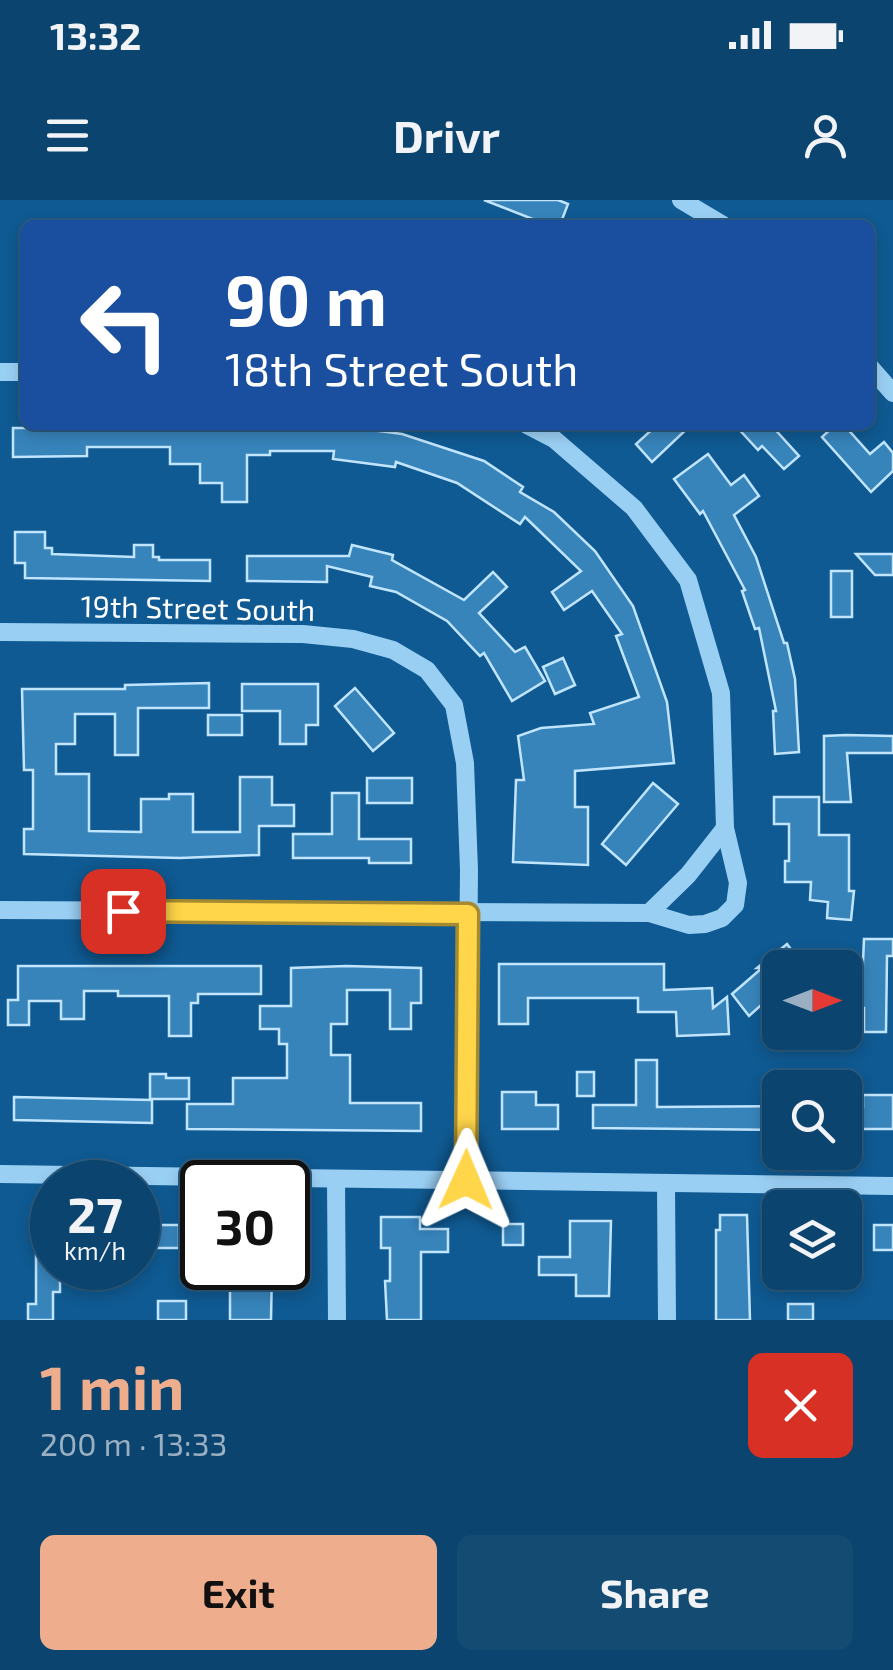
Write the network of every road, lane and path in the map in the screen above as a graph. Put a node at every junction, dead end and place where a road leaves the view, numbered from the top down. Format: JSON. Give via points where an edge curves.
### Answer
{"nodes":[{"id":1,"x":680,"y":200,"type":"edge"},
{"id":2,"x":714,"y":220,"type":"edge"},
{"id":3,"x":875,"y":373,"type":"edge"},
{"id":4,"x":893,"y":393,"type":"edge"},
{"id":5,"x":537,"y":430,"type":"edge"},
{"id":6,"x":0,"y":632,"type":"edge"},
{"id":7,"x":726,"y":828,"type":"junction"},
{"id":8,"x":0,"y":910,"type":"edge"},
{"id":9,"x":649,"y":912,"type":"junction"},
{"id":10,"x":468,"y":914,"type":"junction"},
{"id":11,"x":0,"y":1174,"type":"edge"},
{"id":12,"x":336,"y":1180,"type":"junction"},
{"id":13,"x":466,"y":1180,"type":"junction"},
{"id":14,"x":666,"y":1185,"type":"junction"},
{"id":15,"x":893,"y":1186,"type":"edge"},
{"id":16,"x":337,"y":1320,"type":"edge"},
{"id":17,"x":666,"y":1320,"type":"edge"}],
"edges":[{"from":1,"to":2,"type":"street"},
{"from":3,"to":4,"type":"street"},
{"from":5,"to":7,"type":"street","via":[[634,508],[688,580],[721,693]]},
{"from":6,"to":10,"type":"street","name":"19th Street South","via":[[353,638],[427,670],[454,705],[465,764]]},
{"from":7,"to":9,"type":"street"},
{"from":7,"to":9,"type":"street","via":[[738,883],[735,905],[705,924]]},
{"from":8,"to":10,"type":"street"},
{"from":9,"to":10,"type":"street"},
{"from":10,"to":13,"type":"street"},
{"from":11,"to":12,"type":"street"},
{"from":12,"to":13,"type":"street"},
{"from":12,"to":16,"type":"street"},
{"from":13,"to":14,"type":"street"},
{"from":14,"to":15,"type":"street"},
{"from":14,"to":17,"type":"street"}]}
